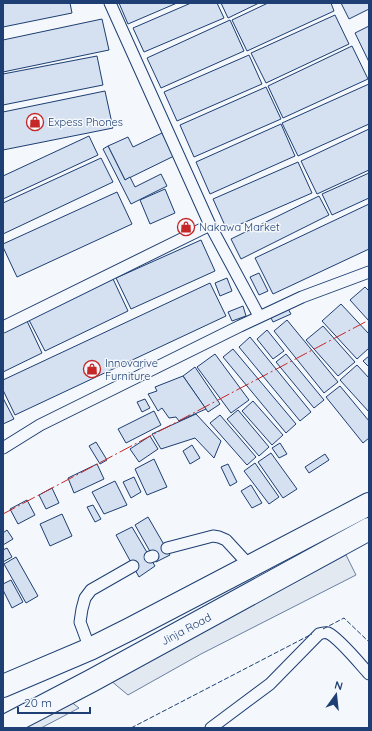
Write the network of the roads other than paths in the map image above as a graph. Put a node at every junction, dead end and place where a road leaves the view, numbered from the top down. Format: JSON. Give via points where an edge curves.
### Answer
{"nodes":[{"id":1,"x":110,"y":3,"type":"edge"},
{"id":2,"x":210,"y":225,"type":"junction"},
{"id":3,"x":369,"y":272,"type":"edge"},
{"id":4,"x":260,"y":316,"type":"junction"},
{"id":5,"x":3,"y":327,"type":"edge"},
{"id":6,"x":3,"y":448,"type":"edge"},
{"id":7,"x":369,"y":504,"type":"edge"},
{"id":8,"x":369,"y":529,"type":"edge"},
{"id":9,"x":166,"y":548,"type":"dead end"},
{"id":10,"x":133,"y":566,"type":"dead end"},
{"id":11,"x":250,"y":566,"type":"junction"},
{"id":12,"x":90,"y":649,"type":"junction"},
{"id":13,"x":369,"y":674,"type":"edge"},
{"id":14,"x":3,"y":686,"type":"edge"},
{"id":15,"x":3,"y":727,"type":"edge"},
{"id":16,"x":211,"y":728,"type":"edge"}],
"edges":[{"from":1,"to":2,"type":"lane"},
{"from":2,"to":4,"type":"lane"},
{"from":2,"to":5,"type":"lane"},
{"from":3,"to":4,"type":"lane"},
{"from":4,"to":6,"type":"lane","via":[[40,426]]},
{"from":7,"to":11,"type":"highway"},
{"from":8,"to":15,"type":"highway","name":"Jinja Road"},
{"from":9,"to":11,"type":"lane","via":[[213,536],[219,537],[226,540]]},
{"from":10,"to":12,"type":"lane","via":[[91,590],[85,598],[80,622]]},
{"from":11,"to":12,"type":"highway"},
{"from":12,"to":14,"type":"highway"},
{"from":13,"to":16,"type":"lane","via":[[339,641],[324,632],[319,634],[270,684]]}]}
